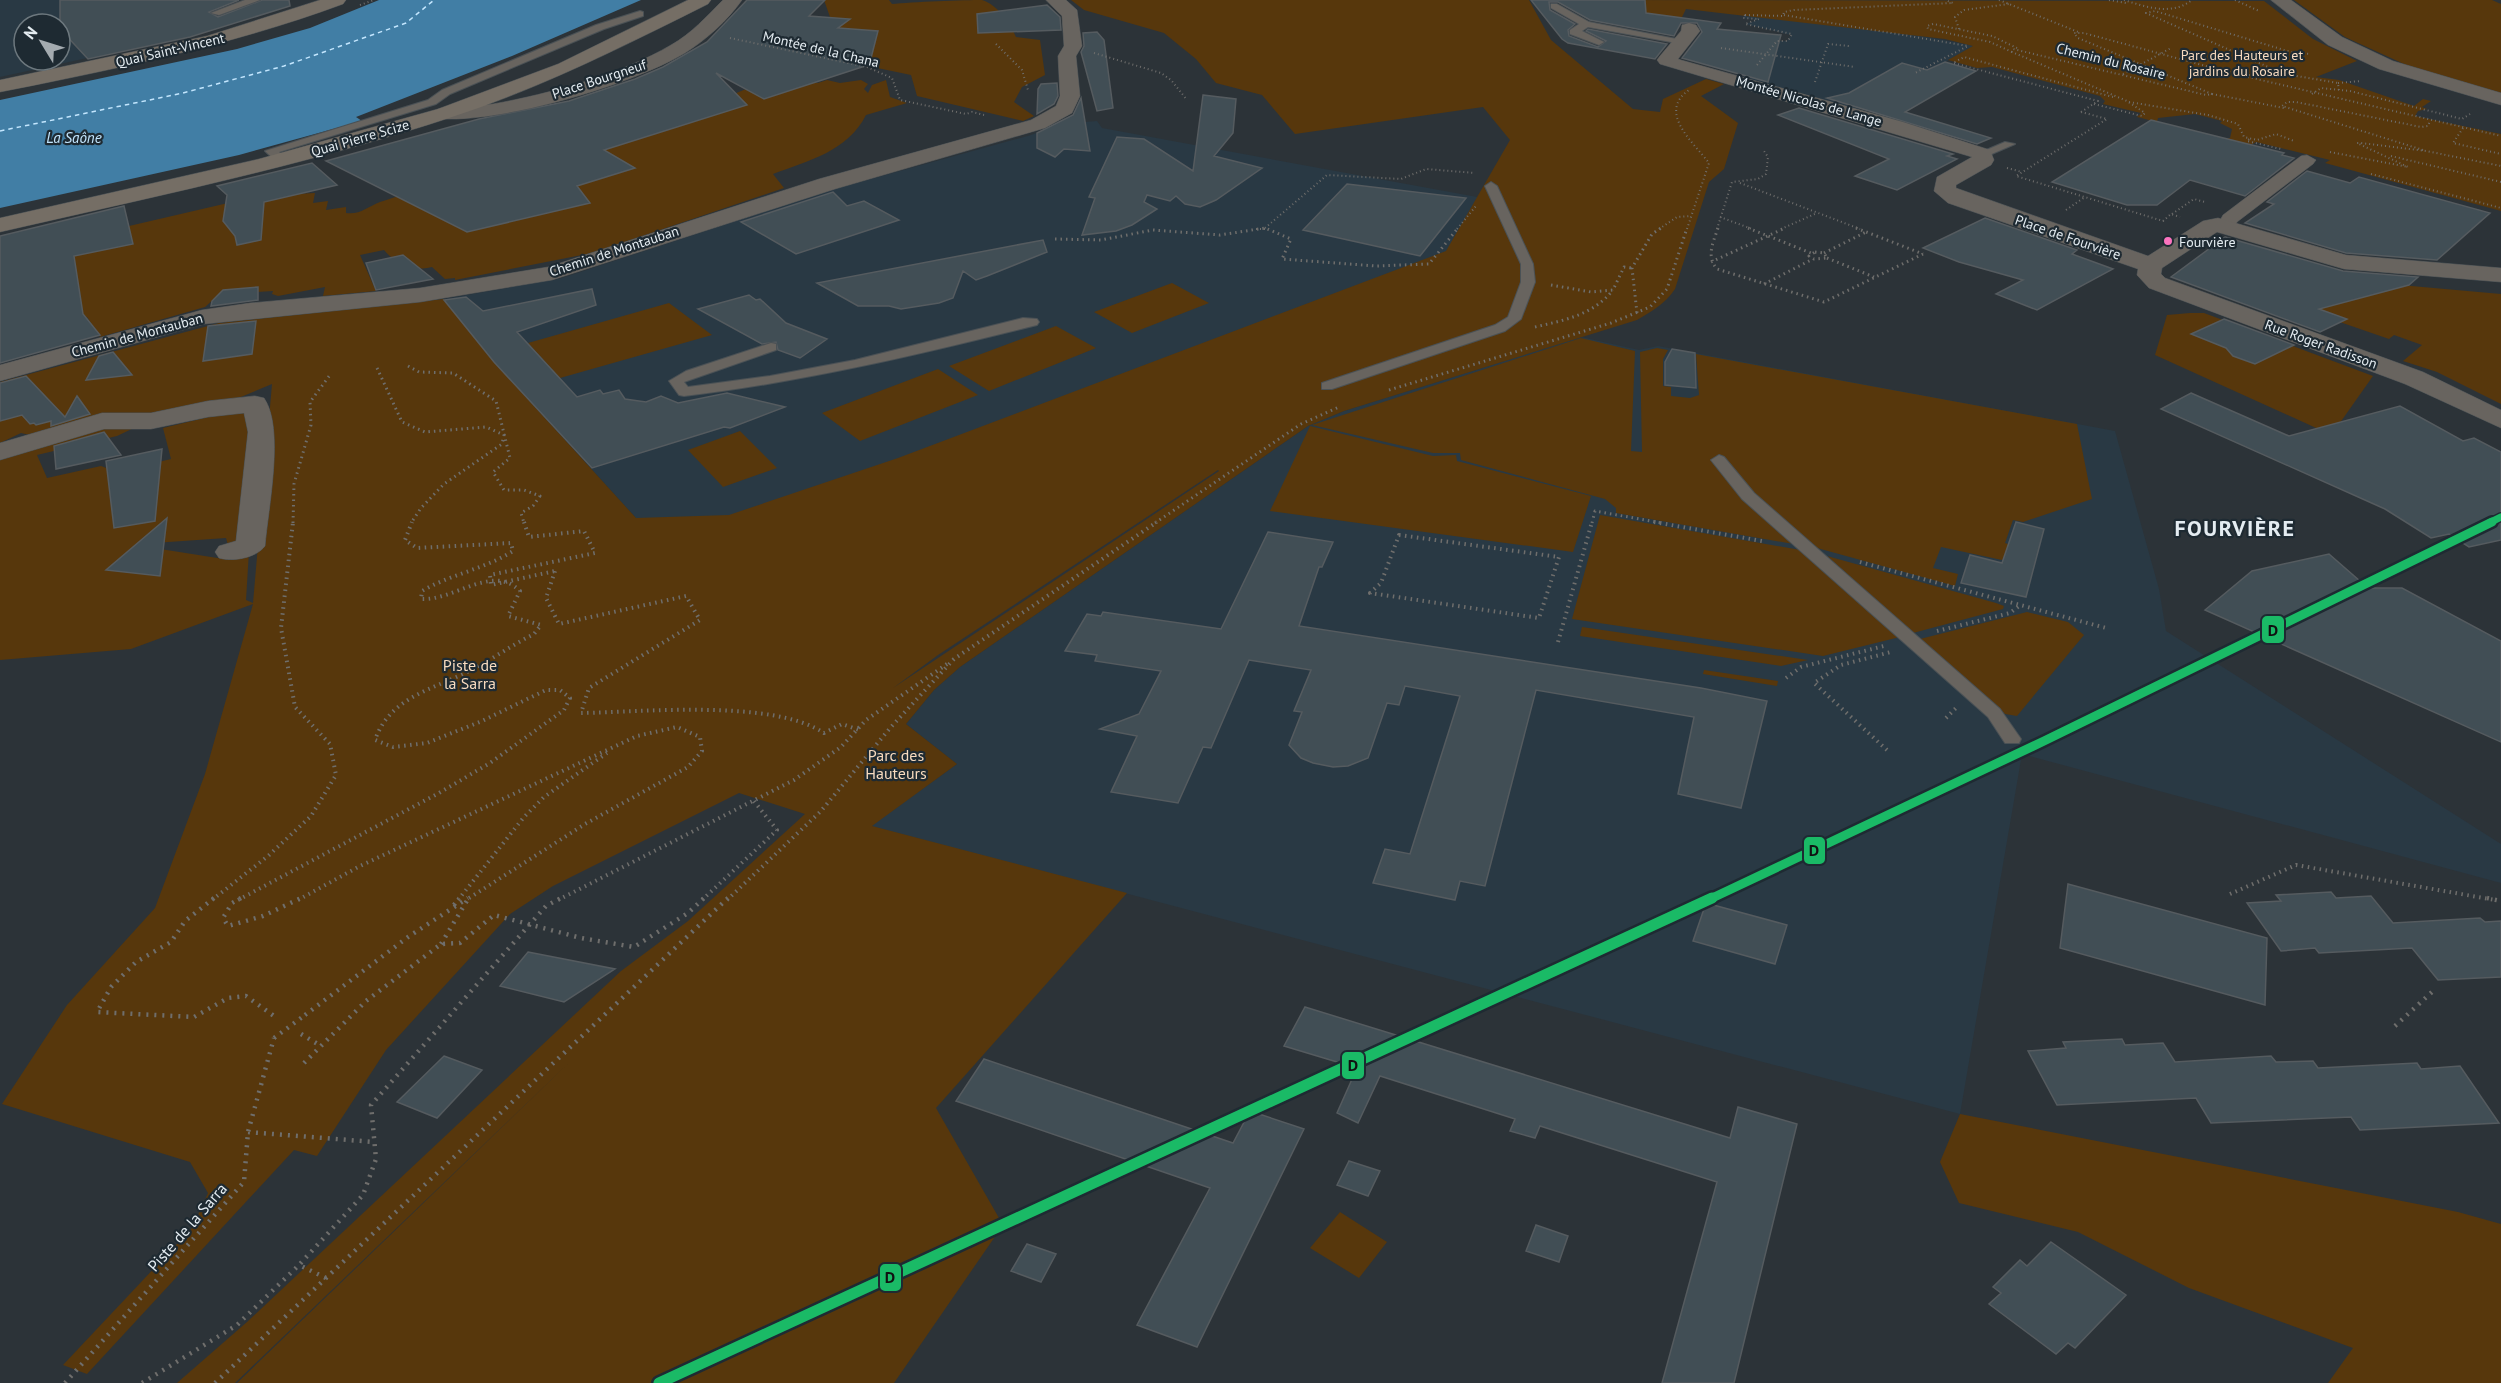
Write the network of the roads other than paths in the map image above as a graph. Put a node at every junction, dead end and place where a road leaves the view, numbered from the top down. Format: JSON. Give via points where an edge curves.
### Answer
{"nodes":[{"id":1,"x":255,"y":0,"type":"edge"},
{"id":2,"x":337,"y":0,"type":"edge"},
{"id":3,"x":702,"y":0,"type":"edge"},
{"id":4,"x":733,"y":0,"type":"edge"},
{"id":5,"x":1055,"y":0,"type":"edge"},
{"id":6,"x":2280,"y":0,"type":"edge"},
{"id":7,"x":1554,"y":6,"type":"dead end"},
{"id":8,"x":216,"y":13,"type":"dead end"},
{"id":9,"x":640,"y":14,"type":"dead end"},
{"id":10,"x":1586,"y":24,"type":"junction"},
{"id":11,"x":1685,"y":35,"type":"joint"},
{"id":12,"x":1599,"y":42,"type":"dead end"},
{"id":13,"x":0,"y":86,"type":"edge"},
{"id":14,"x":2501,"y":99,"type":"edge"},
{"id":15,"x":445,"y":113,"type":"junction"},
{"id":16,"x":2009,"y":144,"type":"dead end"},
{"id":17,"x":1983,"y":157,"type":"junction"},
{"id":18,"x":281,"y":160,"type":"junction"},
{"id":19,"x":2307,"y":160,"type":"dead end"},
{"id":20,"x":1491,"y":186,"type":"road end"},
{"id":21,"x":0,"y":225,"type":"edge"},
{"id":22,"x":2231,"y":227,"type":"junction"},
{"id":23,"x":2151,"y":265,"type":"junction"},
{"id":24,"x":2501,"y":275,"type":"edge"},
{"id":25,"x":1032,"y":322,"type":"dead end"},
{"id":26,"x":771,"y":347,"type":"dead end"},
{"id":27,"x":0,"y":373,"type":"edge"},
{"id":28,"x":1326,"y":386,"type":"dead end"},
{"id":29,"x":2501,"y":420,"type":"edge"},
{"id":30,"x":0,"y":452,"type":"edge"},
{"id":31,"x":1719,"y":460,"type":"dead end"},
{"id":32,"x":230,"y":552,"type":"dead end"},
{"id":33,"x":2012,"y":739,"type":"dead end"}],
"edges":[{"from":1,"to":8,"type":"lane"},
{"from":2,"to":13,"type":"main road","name":"Quai Saint-Vincent","via":[[227,37]]},
{"from":3,"to":15,"type":"main road","name":"Quai Pierre Scize","via":[[565,68]]},
{"from":4,"to":15,"type":"street","name":"Place Bourgneuf","via":[[697,36],[651,63],[493,110],[458,116]]},
{"from":5,"to":27,"type":"street","name":"Chemin de Montauban","via":[[1071,14],[1073,46],[1067,56],[1070,96],[1067,106],[1038,124],[785,197],[552,273],[420,295],[202,316]]},
{"from":6,"to":14,"type":"street","via":[[2335,41],[2386,65]]},
{"from":7,"to":10,"type":"lane"},
{"from":9,"to":18,"type":"lane","via":[[446,92],[432,102],[271,151]]},
{"from":10,"to":11,"type":"lane"},
{"from":10,"to":12,"type":"lane","via":[[1574,32]]},
{"from":11,"to":17,"type":"street","name":"Montée Nicolas de Lange","via":[[1667,60],[1674,64],[1896,126]]},
{"from":15,"to":18,"type":"main road","name":"Quai Pierre Scize"},
{"from":16,"to":17,"type":"lane"},
{"from":17,"to":23,"type":"street","name":"Place de Fourvière","via":[[1946,182],[1945,191]]},
{"from":18,"to":21,"type":"main road","name":"Quai Pierre Scize"},
{"from":19,"to":22,"type":"street","via":[[2229,220]]},
{"from":20,"to":28,"type":"lane","via":[[1527,264],[1528,282],[1514,318],[1500,328]]},
{"from":22,"to":23,"type":"street","via":[[2211,226]]},
{"from":22,"to":24,"type":"street","via":[[2344,262]]},
{"from":23,"to":29,"type":"street","name":"Rue Roger Radisson","via":[[2149,275],[2157,283],[2414,378]]},
{"from":25,"to":26,"type":"lane","via":[[895,356],[746,386],[684,392],[676,381]]},
{"from":30,"to":32,"type":"street","via":[[102,421],[151,421],[255,404],[262,432],[250,546]]},
{"from":31,"to":33,"type":"lane","via":[[1748,496],[1994,712]]}]}
